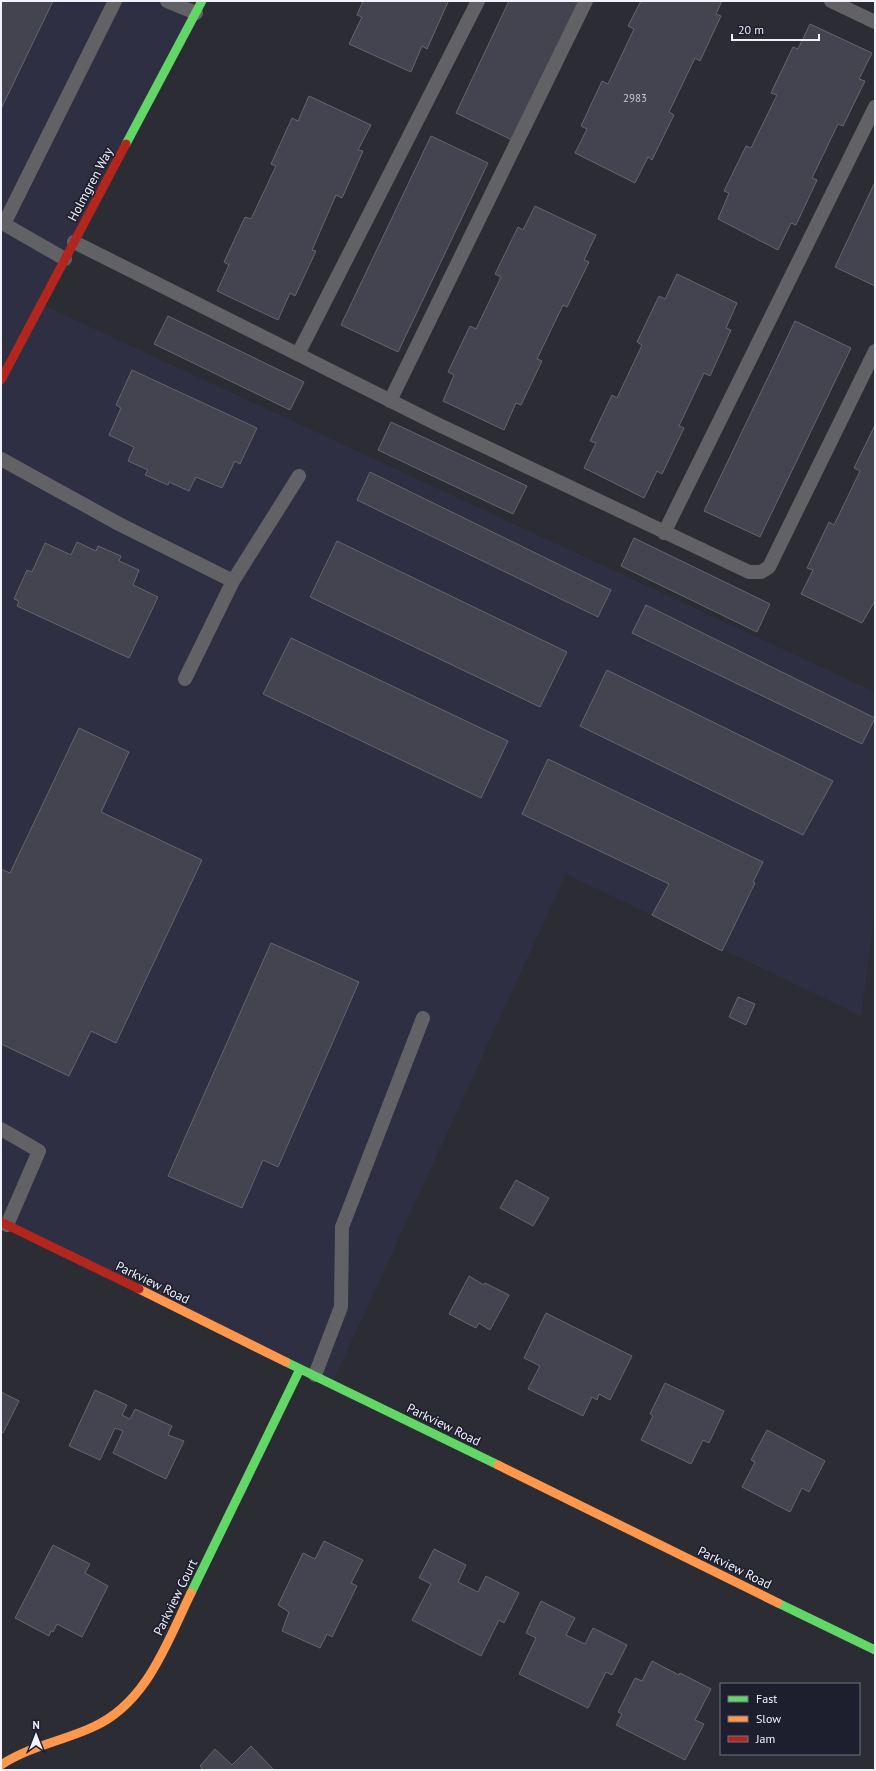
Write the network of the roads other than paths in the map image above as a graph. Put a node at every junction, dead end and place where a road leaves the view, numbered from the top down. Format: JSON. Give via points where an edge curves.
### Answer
{"nodes":[{"id":1,"x":115,"y":1,"type":"edge"},
{"id":2,"x":167,"y":1,"type":"edge"},
{"id":3,"x":478,"y":1,"type":"edge"},
{"id":4,"x":586,"y":1,"type":"edge"},
{"id":5,"x":831,"y":1,"type":"edge"},
{"id":6,"x":199,"y":7,"type":"edge"},
{"id":7,"x":875,"y":22,"type":"edge"},
{"id":8,"x":875,"y":107,"type":"edge"},
{"id":9,"x":74,"y":242,"type":"junction"},
{"id":10,"x":65,"y":259,"type":"junction"},
{"id":11,"x":875,"y":351,"type":"edge"},
{"id":12,"x":298,"y":354,"type":"junction"},
{"id":13,"x":5,"y":360,"type":"edge"},
{"id":14,"x":1,"y":380,"type":"edge"},
{"id":15,"x":390,"y":400,"type":"junction"},
{"id":16,"x":1,"y":459,"type":"edge"},
{"id":17,"x":299,"y":476,"type":"dead end"},
{"id":18,"x":664,"y":533,"type":"junction"},
{"id":19,"x":233,"y":581,"type":"junction"},
{"id":20,"x":185,"y":679,"type":"dead end"},
{"id":21,"x":423,"y":1018,"type":"dead end"},
{"id":22,"x":1,"y":1129,"type":"edge"},
{"id":23,"x":4,"y":1223,"type":"edge"},
{"id":24,"x":300,"y":1368,"type":"junction"},
{"id":25,"x":315,"y":1375,"type":"junction"},
{"id":26,"x":875,"y":1650,"type":"edge"},
{"id":27,"x":1,"y":1765,"type":"edge"}],
"edges":[{"from":1,"to":10,"type":"lane","via":[[4,224]]},
{"from":2,"to":6,"type":"lane"},
{"from":3,"to":12,"type":"lane"},
{"from":4,"to":15,"type":"lane"},
{"from":5,"to":7,"type":"lane"},
{"from":6,"to":9,"type":"street","name":"Holmgren Way"},
{"from":8,"to":18,"type":"lane"},
{"from":9,"to":10,"type":"street","name":"Holmgren Way"},
{"from":9,"to":12,"type":"lane"},
{"from":10,"to":13,"type":"street","name":"Holmgren Way"},
{"from":11,"to":18,"type":"lane","via":[[769,567],[761,572],[749,572]]},
{"from":12,"to":15,"type":"lane"},
{"from":13,"to":14,"type":"street","name":"Holmgren Way"},
{"from":15,"to":18,"type":"lane"},
{"from":16,"to":19,"type":"lane","via":[[119,524]]},
{"from":17,"to":19,"type":"lane"},
{"from":19,"to":20,"type":"lane"},
{"from":21,"to":25,"type":"lane","via":[[342,1227],[341,1307]]},
{"from":22,"to":23,"type":"lane","via":[[39,1151]]},
{"from":23,"to":24,"type":"street","name":"Parkview Road"},
{"from":24,"to":25,"type":"street","name":"Parkview Road"},
{"from":24,"to":27,"type":"street","name":"Parkview Court","via":[[152,1673],[139,1692],[123,1709],[94,1727],[42,1745]]},
{"from":25,"to":26,"type":"street","name":"Parkview Road"}]}
